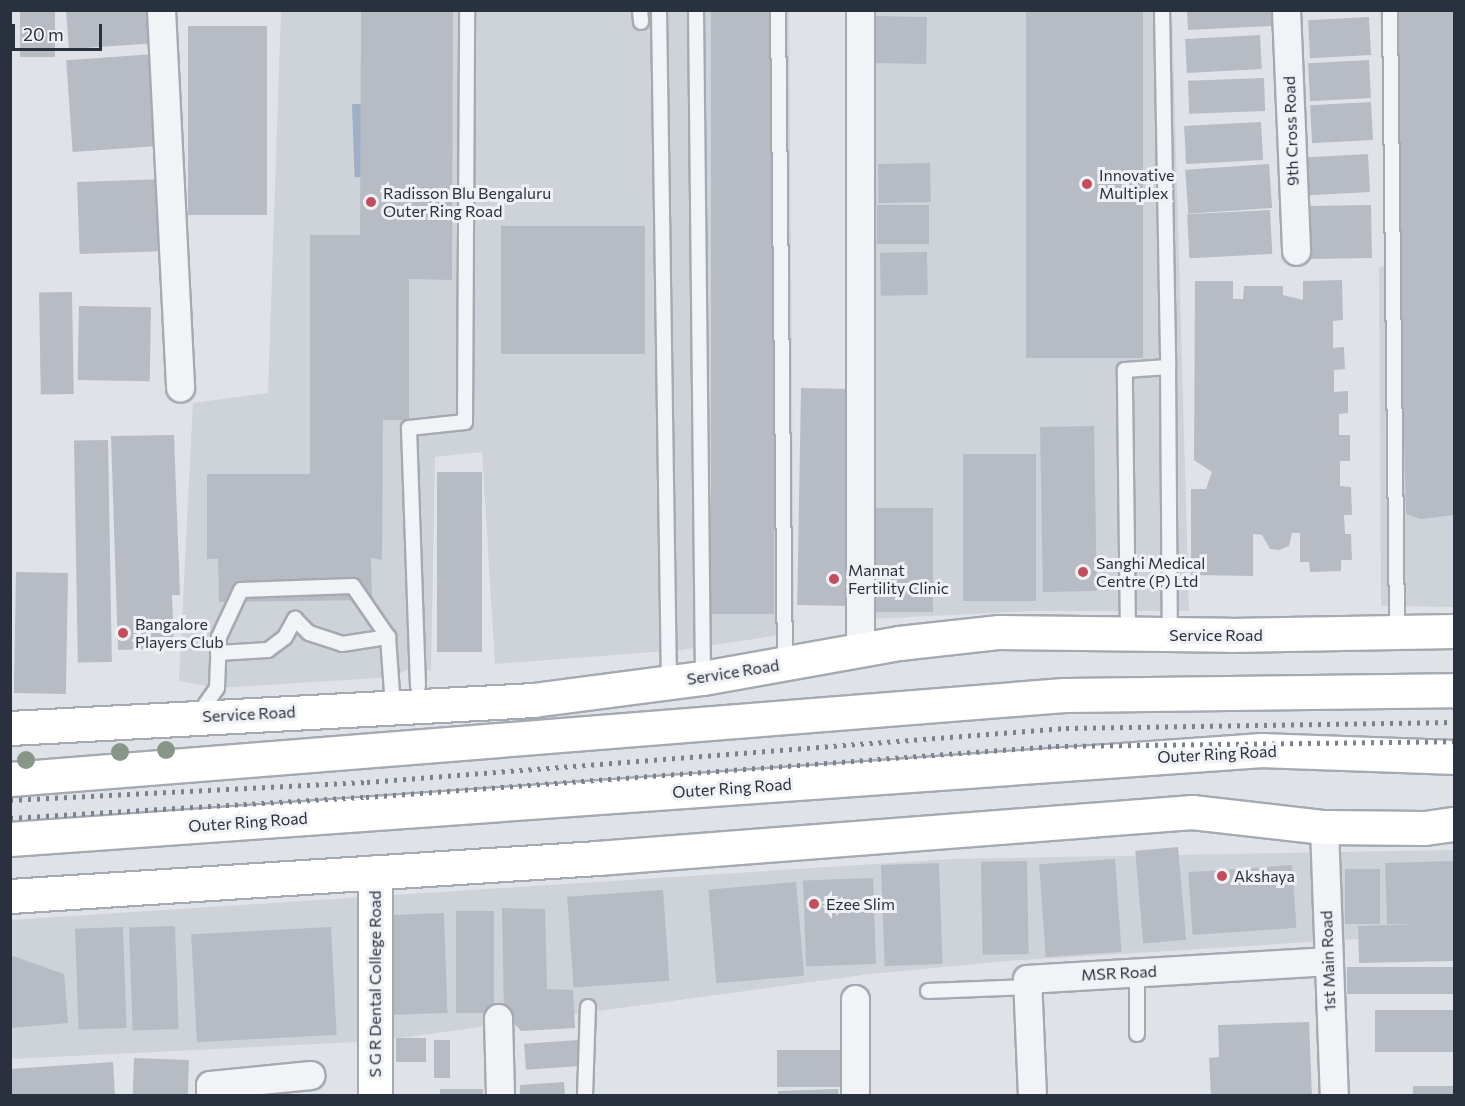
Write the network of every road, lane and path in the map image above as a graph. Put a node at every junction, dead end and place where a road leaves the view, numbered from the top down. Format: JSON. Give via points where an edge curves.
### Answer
{"nodes":[{"id":1,"x":161,"y":10,"type":"edge"},
{"id":2,"x":467,"y":10,"type":"edge"},
{"id":3,"x":659,"y":10,"type":"edge"},
{"id":4,"x":696,"y":10,"type":"edge"},
{"id":5,"x":778,"y":10,"type":"edge"},
{"id":6,"x":860,"y":10,"type":"edge"},
{"id":7,"x":1162,"y":10,"type":"edge"},
{"id":8,"x":1286,"y":10,"type":"edge"},
{"id":9,"x":1390,"y":10,"type":"edge"},
{"id":10,"x":1296,"y":251,"type":"dead end"},
{"id":11,"x":1168,"y":367,"type":"junction"},
{"id":12,"x":180,"y":388,"type":"dead end"},
{"id":13,"x":1455,"y":632,"type":"edge"},
{"id":14,"x":1128,"y":634,"type":"junction"},
{"id":15,"x":1397,"y":634,"type":"junction"},
{"id":16,"x":1170,"y":635,"type":"junction"},
{"id":17,"x":388,"y":637,"type":"junction"},
{"id":18,"x":860,"y":649,"type":"junction"},
{"id":19,"x":218,"y":653,"type":"junction"},
{"id":20,"x":785,"y":664,"type":"junction"},
{"id":21,"x":703,"y":678,"type":"junction"},
{"id":22,"x":669,"y":682,"type":"junction"},
{"id":23,"x":418,"y":686,"type":"dead end"},
{"id":24,"x":1455,"y":690,"type":"edge"},
{"id":25,"x":393,"y":707,"type":"junction"},
{"id":26,"x":197,"y":717,"type":"junction"},
{"id":27,"x":10,"y":728,"type":"edge"},
{"id":28,"x":1455,"y":757,"type":"edge"},
{"id":29,"x":10,"y":779,"type":"edge"},
{"id":30,"x":1455,"y":824,"type":"edge"},
{"id":31,"x":1324,"y":827,"type":"junction"},
{"id":32,"x":10,"y":839,"type":"edge"},
{"id":33,"x":375,"y":872,"type":"junction"},
{"id":34,"x":10,"y":896,"type":"edge"},
{"id":35,"x":1328,"y":961,"type":"junction"},
{"id":36,"x":1137,"y":972,"type":"junction"},
{"id":37,"x":1029,"y":987,"type":"junction"},
{"id":38,"x":928,"y":991,"type":"dead end"},
{"id":39,"x":855,"y":999,"type":"dead end"},
{"id":40,"x":588,"y":1007,"type":"dead end"},
{"id":41,"x":498,"y":1018,"type":"dead end"},
{"id":42,"x":1137,"y":1034,"type":"dead end"},
{"id":43,"x":311,"y":1076,"type":"dead end"},
{"id":44,"x":210,"y":1095,"type":"edge"},
{"id":45,"x":375,"y":1095,"type":"edge"},
{"id":46,"x":500,"y":1095,"type":"edge"},
{"id":47,"x":585,"y":1095,"type":"edge"},
{"id":48,"x":855,"y":1095,"type":"edge"},
{"id":49,"x":1032,"y":1095,"type":"edge"},
{"id":50,"x":1334,"y":1095,"type":"edge"}],
"edges":[{"from":1,"to":12,"type":"street"},
{"from":2,"to":23,"type":"lane","via":[[465,422],[409,428]]},
{"from":3,"to":22,"type":"lane"},
{"from":4,"to":21,"type":"lane"},
{"from":5,"to":20,"type":"lane"},
{"from":6,"to":18,"type":"street"},
{"from":7,"to":11,"type":"lane"},
{"from":8,"to":10,"type":"street","name":"9th Cross Road"},
{"from":9,"to":15,"type":"lane"},
{"from":11,"to":14,"type":"lane","via":[[1125,370]]},
{"from":11,"to":16,"type":"lane"},
{"from":13,"to":15,"type":"main road","name":"Service Road"},
{"from":14,"to":16,"type":"main road","name":"Service Road"},
{"from":14,"to":18,"type":"main road","name":"Service Road","via":[[999,632]]},
{"from":15,"to":16,"type":"main road","name":"Service Road"},
{"from":17,"to":19,"type":"lane","via":[[342,644],[309,633],[295,619],[285,637],[268,650]]},
{"from":17,"to":19,"type":"lane","via":[[353,586],[241,590],[219,637]]},
{"from":17,"to":25,"type":"lane"},
{"from":18,"to":20,"type":"main road","name":"Service Road"},
{"from":19,"to":26,"type":"lane","via":[[216,687]]},
{"from":20,"to":21,"type":"main road","name":"Service Road"},
{"from":21,"to":22,"type":"main road","name":"Service Road"},
{"from":22,"to":25,"type":"main road","name":"Service Road","via":[[533,700]]},
{"from":24,"to":29,"type":"main road","via":[[1064,695]]},
{"from":25,"to":26,"type":"main road","name":"Service Road"},
{"from":26,"to":27,"type":"main road","name":"Service Road"},
{"from":28,"to":32,"type":"main road","name":"Outer Ring Road","via":[[1262,750]]},
{"from":30,"to":31,"type":"main road","via":[[1425,828]]},
{"from":31,"to":33,"type":"main road","via":[[1192,812]]},
{"from":31,"to":35,"type":"street","name":"1st Main Road"},
{"from":33,"to":34,"type":"main road"},
{"from":33,"to":45,"type":"main road","name":"S G R Dental College Road"},
{"from":35,"to":36,"type":"street","name":"MSR Road"},
{"from":35,"to":50,"type":"street","name":"1st Main Road"},
{"from":36,"to":37,"type":"street","name":"MSR Road","via":[[1027,979]]},
{"from":36,"to":42,"type":"lane"},
{"from":37,"to":38,"type":"lane"},
{"from":37,"to":49,"type":"street"},
{"from":39,"to":48,"type":"street"},
{"from":40,"to":47,"type":"lane"},
{"from":41,"to":46,"type":"street"},
{"from":43,"to":44,"type":"street","via":[[210,1085]]}]}
